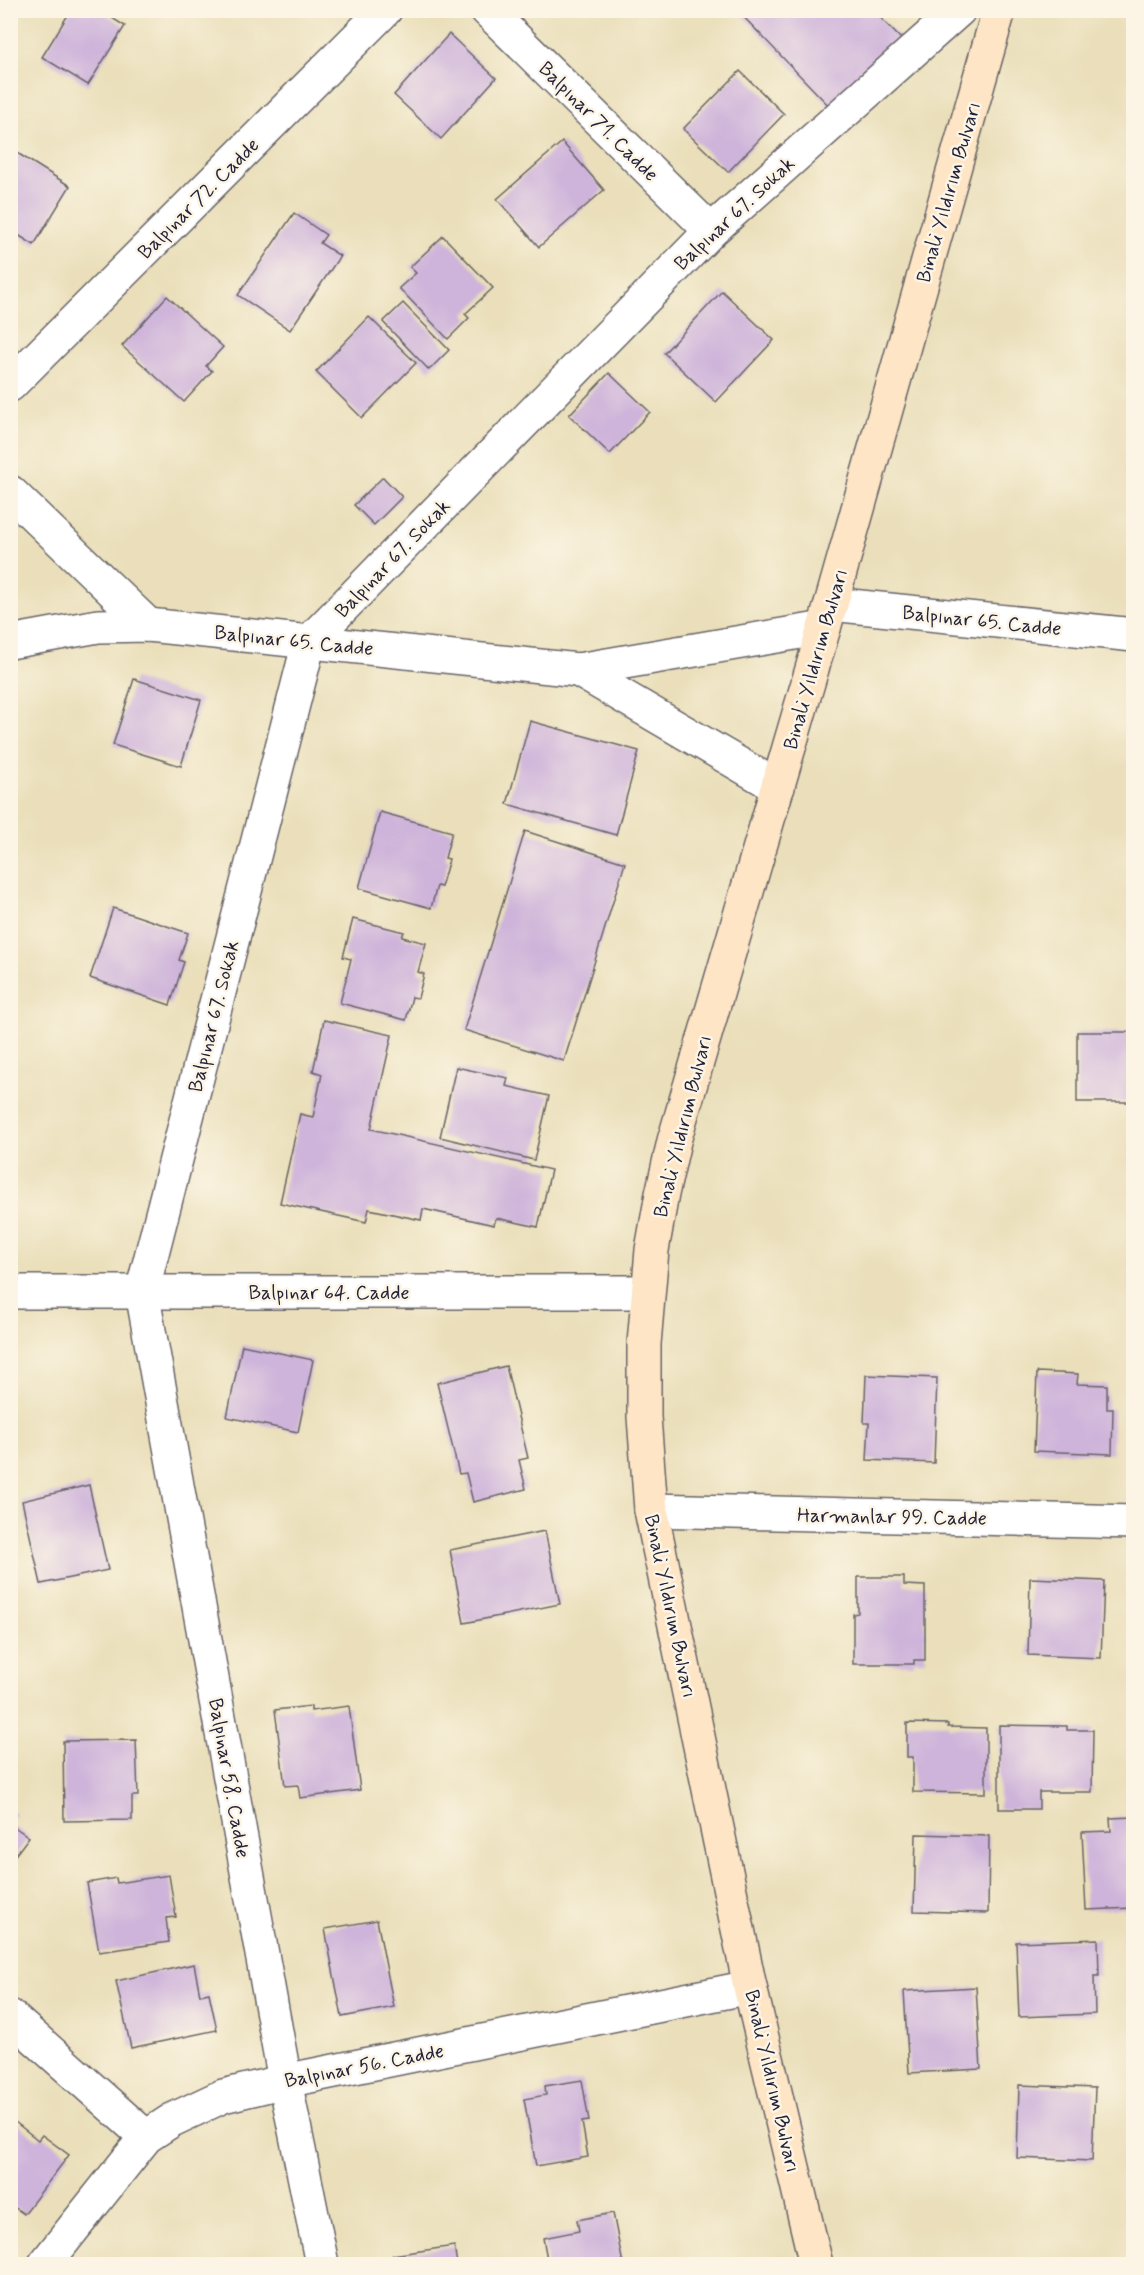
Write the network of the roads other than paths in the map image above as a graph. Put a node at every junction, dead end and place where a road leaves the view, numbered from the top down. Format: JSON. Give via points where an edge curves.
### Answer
{"nodes":[{"id":1,"x":385,"y":10,"type":"edge"},
{"id":2,"x":487,"y":10,"type":"edge"},
{"id":3,"x":959,"y":10,"type":"edge"},
{"id":4,"x":999,"y":10,"type":"edge"},
{"id":5,"x":711,"y":231,"type":"junction"},
{"id":6,"x":10,"y":385,"type":"edge"},
{"id":7,"x":10,"y":492,"type":"edge"},
{"id":8,"x":828,"y":616,"type":"junction"},
{"id":9,"x":148,"y":625,"type":"junction"},
{"id":10,"x":1134,"y":635,"type":"edge"},
{"id":11,"x":10,"y":642,"type":"edge"},
{"id":12,"x":309,"y":642,"type":"junction"},
{"id":13,"x":578,"y":670,"type":"junction"},
{"id":14,"x":778,"y":787,"type":"junction"},
{"id":15,"x":10,"y":1292,"type":"edge"},
{"id":16,"x":142,"y":1292,"type":"junction"},
{"id":17,"x":647,"y":1292,"type":"junction"},
{"id":18,"x":651,"y":1510,"type":"junction"},
{"id":19,"x":1134,"y":1522,"type":"edge"},
{"id":20,"x":750,"y":1988,"type":"junction"},
{"id":21,"x":10,"y":2016,"type":"edge"},
{"id":22,"x":285,"y":2081,"type":"junction"},
{"id":23,"x":146,"y":2137,"type":"junction"},
{"id":24,"x":45,"y":2265,"type":"edge"},
{"id":25,"x":322,"y":2265,"type":"edge"},
{"id":26,"x":816,"y":2265,"type":"edge"}],
"edges":[{"from":1,"to":6,"type":"street","name":"Balpınar 72. Cadde"},
{"from":2,"to":5,"type":"street","name":"Balpınar 71. Cadde"},
{"from":3,"to":5,"type":"street","name":"Balpınar 67. Sokak"},
{"from":4,"to":8,"type":"main road","name":"Binali Yıldırım Bulvarı"},
{"from":5,"to":12,"type":"street","name":"Balpınar 67. Sokak"},
{"from":7,"to":9,"type":"street"},
{"from":8,"to":10,"type":"street","name":"Balpınar 65. Cadde"},
{"from":8,"to":13,"type":"street","name":"Balpınar 65. Cadde"},
{"from":8,"to":14,"type":"main road","name":"Binali Yıldırım Bulvarı"},
{"from":9,"to":11,"type":"street","name":"Balpınar 65. Cadde","via":[[98,626]]},
{"from":9,"to":12,"type":"street","name":"Balpınar 65. Cadde"},
{"from":12,"to":13,"type":"street","name":"Balpınar 65. Cadde"},
{"from":12,"to":16,"type":"street","name":"Balpınar 67. Sokak"},
{"from":13,"to":14,"type":"street","name":"Balpınar 65. Cadde"},
{"from":14,"to":17,"type":"main road","name":"Binali Yıldırım Bulvarı","via":[[675,1141],[662,1194]]},
{"from":15,"to":16,"type":"street","name":"Balpınar 64. Cadde"},
{"from":16,"to":17,"type":"street","name":"Balpınar 64. Cadde"},
{"from":16,"to":22,"type":"street","name":"Balpınar 58. Cadde"},
{"from":17,"to":18,"type":"main road","name":"Binali Yıldırım Bulvarı","via":[[644,1417]]},
{"from":18,"to":19,"type":"street","name":"Harmanlar 99. Cadde"},
{"from":18,"to":20,"type":"main road","name":"Binali Yıldırım Bulvarı"},
{"from":20,"to":22,"type":"street","name":"Balpınar 56. Cadde"},
{"from":20,"to":26,"type":"main road","name":"Binali Yıldırım Bulvarı"},
{"from":21,"to":23,"type":"street"},
{"from":22,"to":23,"type":"street","name":"Balpınar 56. Cadde","via":[[223,2096]]},
{"from":22,"to":25,"type":"street","name":"Balpınar 58. Cadde"},
{"from":23,"to":24,"type":"street","name":"Balpınar 56. Cadde"}]}
